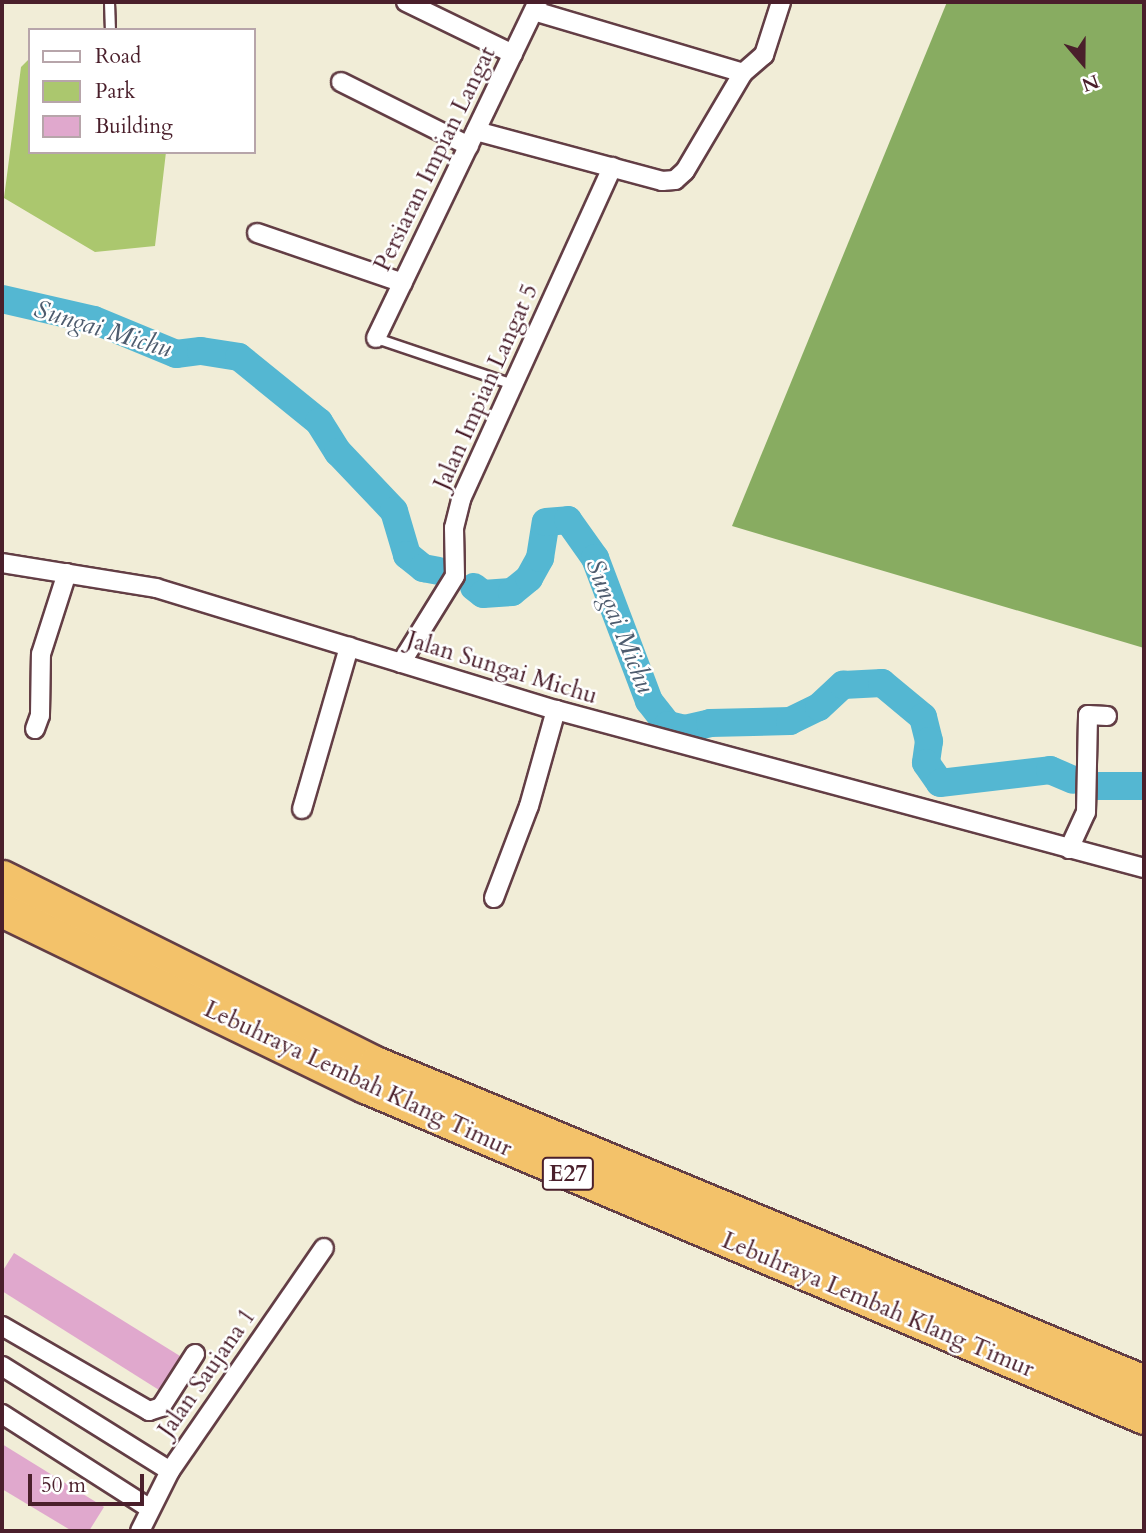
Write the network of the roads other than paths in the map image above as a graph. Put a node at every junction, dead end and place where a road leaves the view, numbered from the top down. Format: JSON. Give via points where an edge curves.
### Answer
{"nodes":[{"id":1,"x":110,"y":2,"type":"edge"},
{"id":2,"x":407,"y":2,"type":"edge"},
{"id":3,"x":781,"y":2,"type":"edge"},
{"id":4,"x":536,"y":6,"type":"edge"},
{"id":5,"x":110,"y":28,"type":"edge"},
{"id":6,"x":513,"y":54,"type":"junction"},
{"id":7,"x":743,"y":73,"type":"junction"},
{"id":8,"x":341,"y":82,"type":"dead end"},
{"id":9,"x":473,"y":138,"type":"junction"},
{"id":10,"x":612,"y":167,"type":"junction"},
{"id":11,"x":257,"y":233,"type":"dead end"},
{"id":12,"x":403,"y":283,"type":"junction"},
{"id":13,"x":376,"y":338,"type":"joint"},
{"id":14,"x":513,"y":384,"type":"junction"},
{"id":15,"x":2,"y":563,"type":"edge"},
{"id":16,"x":67,"y":573,"type":"junction"},
{"id":17,"x":349,"y":647,"type":"junction"},
{"id":18,"x":401,"y":663,"type":"junction"},
{"id":19,"x":556,"y":710,"type":"junction"},
{"id":20,"x":1107,"y":716,"type":"dead end"},
{"id":21,"x":35,"y":729,"type":"dead end"},
{"id":22,"x":302,"y":809,"type":"dead end"},
{"id":23,"x":1069,"y":849,"type":"junction"},
{"id":24,"x":1142,"y":870,"type":"edge"},
{"id":25,"x":2,"y":877,"type":"edge"},
{"id":26,"x":494,"y":898,"type":"dead end"},
{"id":27,"x":2,"y":910,"type":"edge"},
{"id":28,"x":324,"y":1248,"type":"dead end"},
{"id":29,"x":2,"y":1326,"type":"edge"},
{"id":30,"x":195,"y":1354,"type":"dead end"},
{"id":31,"x":2,"y":1366,"type":"edge"},
{"id":32,"x":1144,"y":1382,"type":"edge"},
{"id":33,"x":2,"y":1414,"type":"edge"},
{"id":34,"x":1144,"y":1417,"type":"edge"},
{"id":35,"x":170,"y":1471,"type":"junction"},
{"id":36,"x":149,"y":1508,"type":"junction"},
{"id":37,"x":140,"y":1531,"type":"edge"}],
"edges":[{"from":1,"to":5,"type":"lane"},
{"from":2,"to":6,"type":"street"},
{"from":3,"to":7,"type":"street","via":[[764,55]]},
{"from":4,"to":6,"type":"street","name":"Persiaran Impian Langat"},
{"from":4,"to":7,"type":"street"},
{"from":6,"to":9,"type":"street","name":"Persiaran Impian Langat"},
{"from":7,"to":10,"type":"street","via":[[685,172],[675,180],[662,181]]},
{"from":8,"to":9,"type":"street"},
{"from":9,"to":10,"type":"street"},
{"from":9,"to":12,"type":"street","name":"Persiaran Impian Langat"},
{"from":10,"to":14,"type":"street","name":"Jalan Impian Langat 5"},
{"from":11,"to":12,"type":"street"},
{"from":12,"to":13,"type":"street","name":"Persiaran Impian Langat"},
{"from":13,"to":14,"type":"lane"},
{"from":14,"to":18,"type":"street","name":"Jalan Impian Langat 5","via":[[461,499],[454,528],[455,576]]},
{"from":15,"to":16,"type":"street","name":"Jalan Sungai Michu"},
{"from":16,"to":17,"type":"street","name":"Jalan Sungai Michu","via":[[156,588]]},
{"from":16,"to":21,"type":"street","via":[[41,654],[40,715]]},
{"from":17,"to":18,"type":"street","name":"Jalan Sungai Michu"},
{"from":17,"to":22,"type":"street"},
{"from":18,"to":19,"type":"street","name":"Jalan Sungai Michu"},
{"from":19,"to":23,"type":"street","name":"Jalan Sungai Michu"},
{"from":19,"to":26,"type":"street","via":[[529,806]]},
{"from":20,"to":23,"type":"street","via":[[1088,715],[1086,812]]},
{"from":23,"to":24,"type":"street","name":"Jalan Sungai Michu"},
{"from":25,"to":32,"type":"highway","name":"Lebuhraya Lembah Klang Timur","number":"E27","via":[[375,1063]]},
{"from":27,"to":34,"type":"highway","name":"Lebuhraya Lembah Klang Timur","number":"E27","via":[[365,1086]]},
{"from":28,"to":35,"type":"street","name":"Jalan Saujana 1"},
{"from":29,"to":30,"type":"street","via":[[149,1411],[161,1407]]},
{"from":31,"to":35,"type":"street"},
{"from":33,"to":36,"type":"street"},
{"from":35,"to":36,"type":"street","name":"Jalan Saujana 1"},
{"from":36,"to":37,"type":"street","name":"Jalan Saujana 1"}]}
